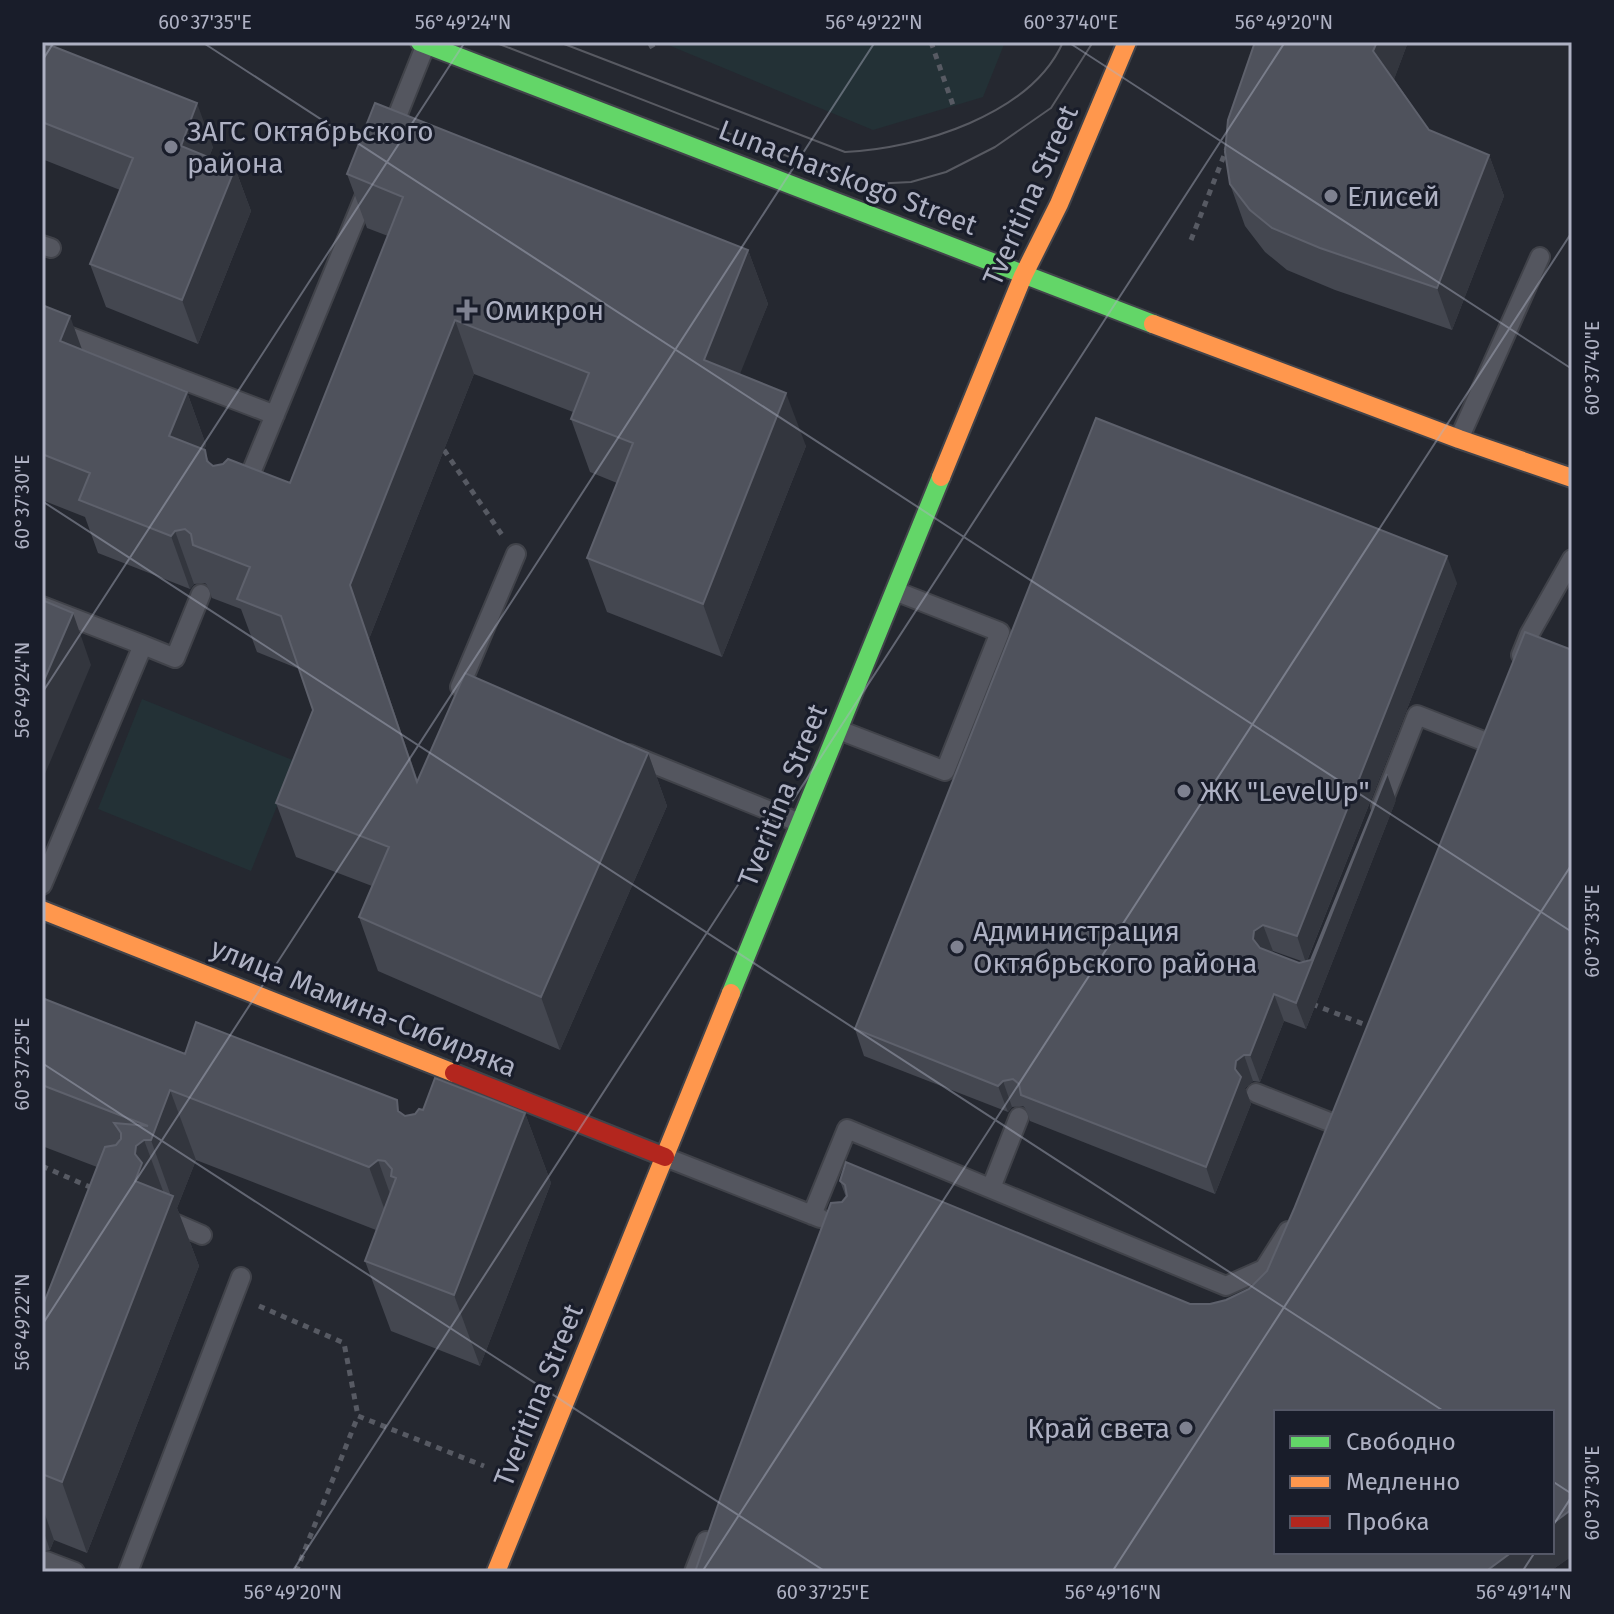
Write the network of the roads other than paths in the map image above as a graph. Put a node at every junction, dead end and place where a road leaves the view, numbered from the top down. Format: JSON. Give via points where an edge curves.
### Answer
{"nodes":[{"id":1,"x":1127,"y":42,"type":"edge"},
{"id":2,"x":423,"y":43,"type":"edge"},
{"id":3,"x":1540,"y":257,"type":"dead end"},
{"id":4,"x":1023,"y":276,"type":"junction"},
{"id":5,"x":42,"y":326,"type":"edge"},
{"id":6,"x":275,"y":415,"type":"junction"},
{"id":7,"x":1459,"y":439,"type":"junction"},
{"id":8,"x":1572,"y":478,"type":"edge"},
{"id":9,"x":236,"y":508,"type":"edge"},
{"id":10,"x":516,"y":554,"type":"road end"},
{"id":11,"x":1572,"y":559,"type":"edge"},
{"id":12,"x":895,"y":591,"type":"junction"},
{"id":13,"x":201,"y":594,"type":"edge"},
{"id":14,"x":42,"y":606,"type":"edge"},
{"id":15,"x":143,"y":645,"type":"junction"},
{"id":16,"x":1513,"y":675,"type":"edge"},
{"id":17,"x":488,"y":698,"type":"edge"},
{"id":18,"x":839,"y":730,"type":"junction"},
{"id":19,"x":1486,"y":742,"type":"edge"},
{"id":20,"x":617,"y":749,"type":"edge"},
{"id":21,"x":1376,"y":819,"type":"edge"},
{"id":22,"x":800,"y":823,"type":"junction"},
{"id":23,"x":42,"y":885,"type":"edge"},
{"id":24,"x":42,"y":910,"type":"edge"},
{"id":25,"x":1256,"y":1093,"type":"dead end"},
{"id":26,"x":1019,"y":1117,"type":"edge"},
{"id":27,"x":1332,"y":1123,"type":"edge"},
{"id":28,"x":665,"y":1157,"type":"junction"},
{"id":29,"x":991,"y":1188,"type":"junction"},
{"id":30,"x":1297,"y":1208,"type":"edge"},
{"id":31,"x":172,"y":1222,"type":"dead end"},
{"id":32,"x":202,"y":1235,"type":"dead end"},
{"id":33,"x":241,"y":1277,"type":"dead end"},
{"id":34,"x":711,"y":1528,"type":"edge"},
{"id":35,"x":46,"y":1561,"type":"dead end"},
{"id":36,"x":75,"y":1572,"type":"edge"},
{"id":37,"x":128,"y":1572,"type":"edge"},
{"id":38,"x":496,"y":1572,"type":"edge"},
{"id":39,"x":694,"y":1572,"type":"edge"}],
"edges":[{"from":1,"to":4,"type":"street","name":"Tveritina Street"},
{"from":2,"to":4,"type":"street","name":"Lunacharskogo Street"},
{"from":2,"to":6,"type":"lane"},
{"from":3,"to":7,"type":"lane"},
{"from":4,"to":7,"type":"street","name":"Lunacharskogo Street"},
{"from":4,"to":12,"type":"street","name":"Tveritina Street"},
{"from":5,"to":6,"type":"lane"},
{"from":6,"to":9,"type":"lane"},
{"from":7,"to":8,"type":"street","name":"Lunacharskogo Street"},
{"from":10,"to":17,"type":"lane","via":[[460,687]]},
{"from":11,"to":16,"type":"lane"},
{"from":12,"to":18,"type":"street","name":"Tveritina Street"},
{"from":12,"to":18,"type":"lane","via":[[1000,632],[945,771]]},
{"from":13,"to":15,"type":"lane","via":[[175,658]]},
{"from":14,"to":15,"type":"lane"},
{"from":15,"to":23,"type":"lane"},
{"from":18,"to":22,"type":"street","name":"Tveritina Street"},
{"from":19,"to":21,"type":"lane","via":[[1417,715]]},
{"from":20,"to":22,"type":"lane"},
{"from":22,"to":28,"type":"street","name":"Tveritina Street"},
{"from":24,"to":28,"type":"street","name":"улица Мамина-Сибиряка","via":[[469,1087]]},
{"from":25,"to":27,"type":"lane"},
{"from":26,"to":29,"type":"lane"},
{"from":28,"to":29,"type":"lane","via":[[825,1224],[847,1129]]},
{"from":28,"to":38,"type":"street","name":"Tveritina Street"},
{"from":29,"to":30,"type":"lane","via":[[1226,1286],[1264,1269]]},
{"from":31,"to":32,"type":"lane"},
{"from":33,"to":37,"type":"lane"},
{"from":34,"to":39,"type":"lane"},
{"from":35,"to":36,"type":"lane"}]}
